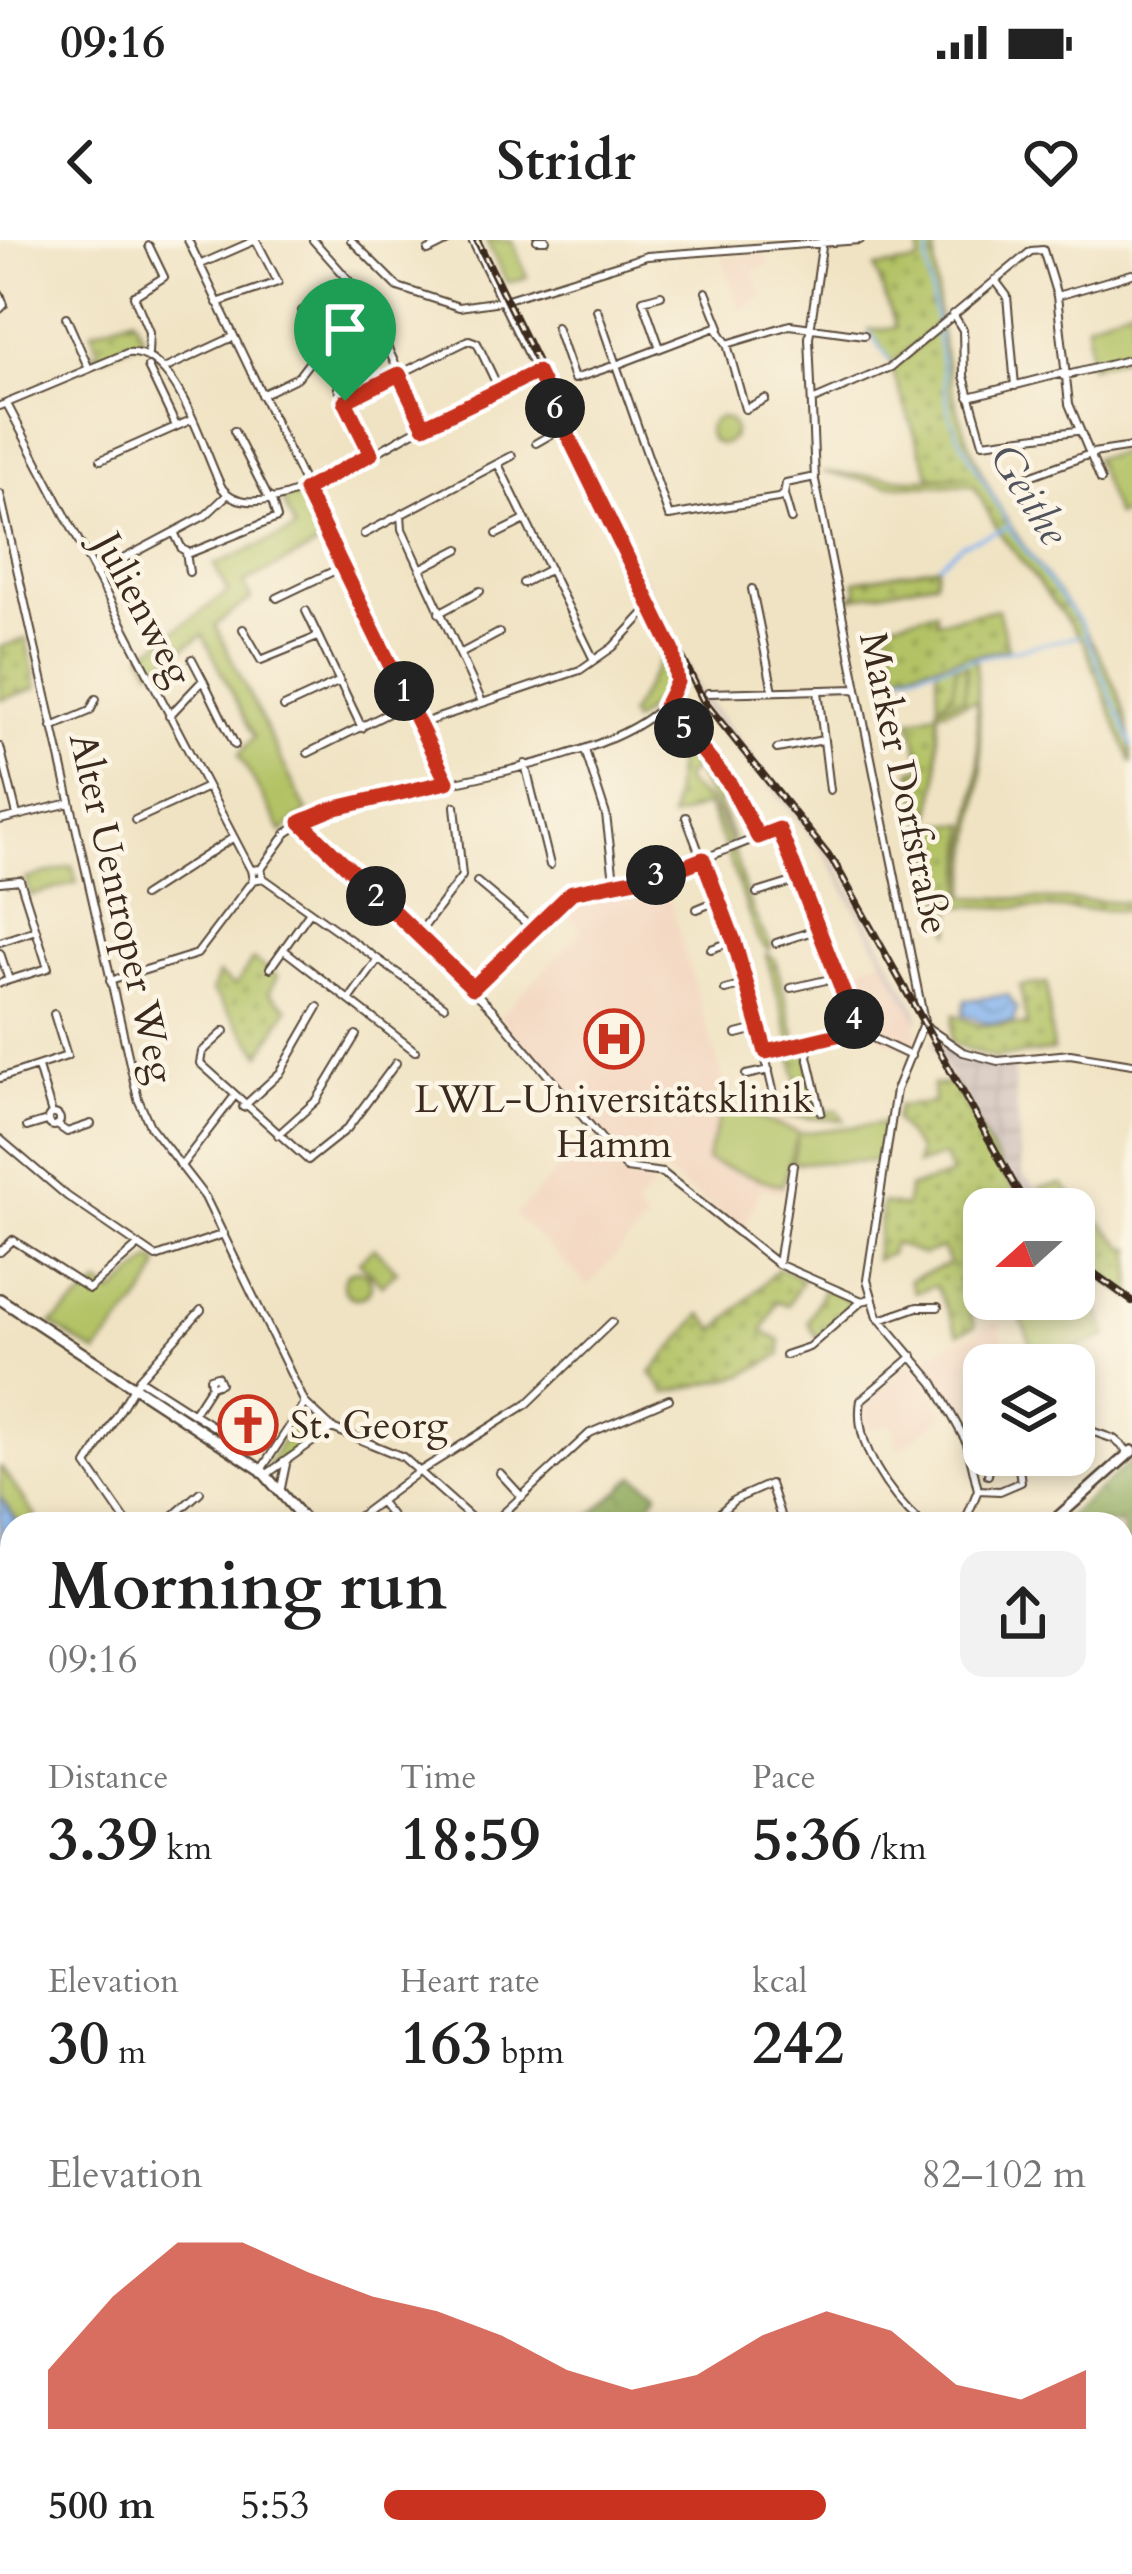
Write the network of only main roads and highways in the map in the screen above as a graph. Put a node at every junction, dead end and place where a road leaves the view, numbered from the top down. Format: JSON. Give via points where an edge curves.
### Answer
{"nodes":[{"id":1,"x":0,"y":1299,"type":"edge"},
{"id":2,"x":1131,"y":1452,"type":"edge"},
{"id":3,"x":299,"y":1512,"type":"edge"},
{"id":4,"x":1064,"y":1512,"type":"edge"}],
"edges":[{"from":1,"to":3,"type":"main road","via":[[260,1469]]},
{"from":2,"to":4,"type":"main road"}]}
